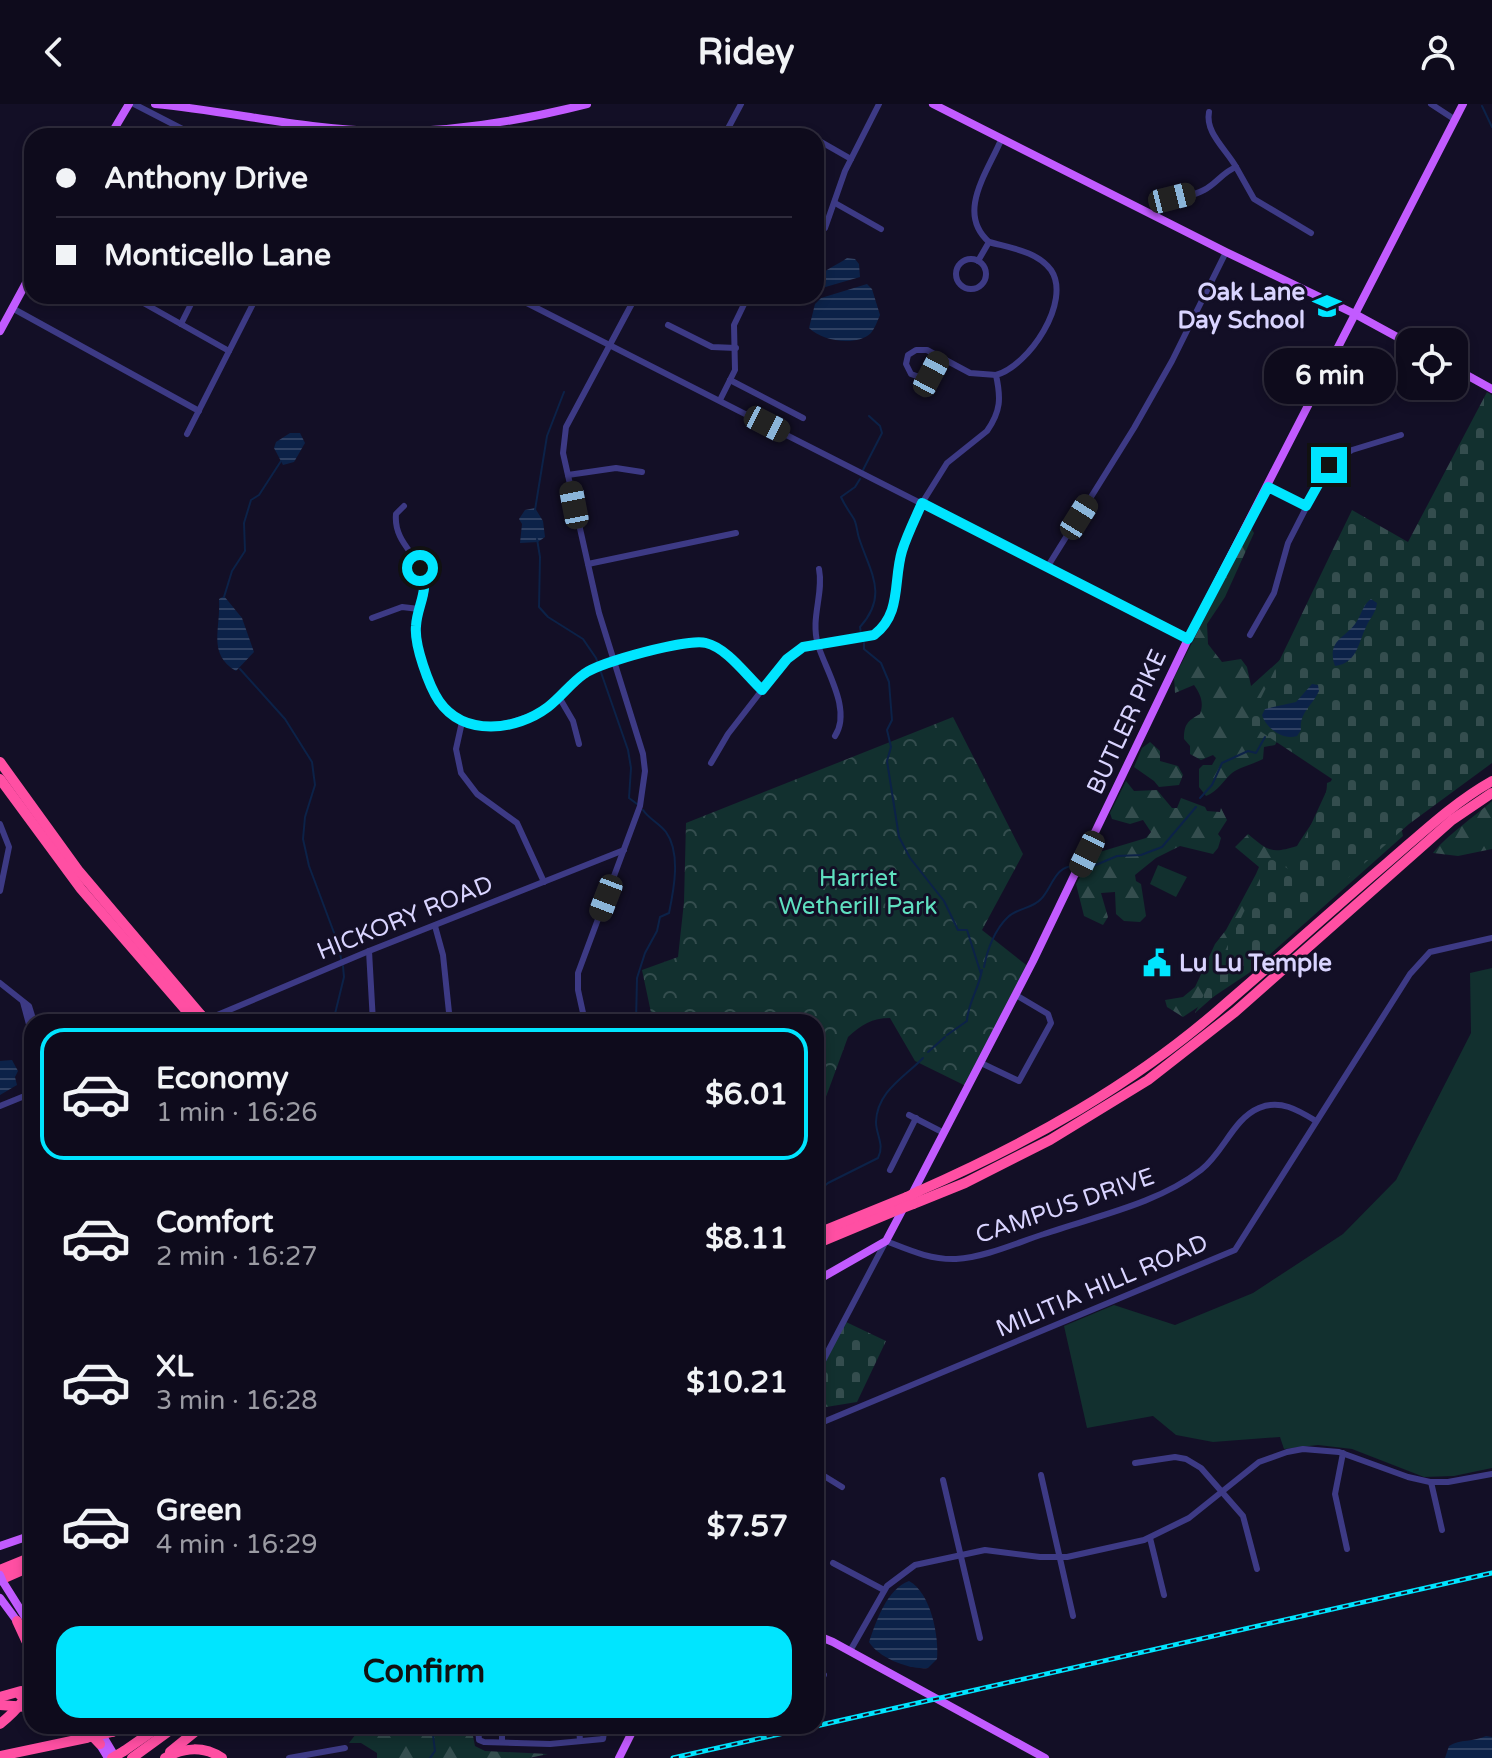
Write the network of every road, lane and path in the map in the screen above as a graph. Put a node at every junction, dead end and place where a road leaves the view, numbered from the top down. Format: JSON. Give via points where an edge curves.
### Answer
{"nodes":[{"id":1,"x":131,"y":104,"type":"edge"},
{"id":2,"x":155,"y":104,"type":"edge"},
{"id":3,"x":587,"y":104,"type":"edge"},
{"id":4,"x":741,"y":104,"type":"edge"},
{"id":5,"x":879,"y":104,"type":"edge"},
{"id":6,"x":933,"y":104,"type":"edge"},
{"id":7,"x":1431,"y":104,"type":"edge"},
{"id":8,"x":1463,"y":104,"type":"edge"},
{"id":9,"x":562,"y":107,"type":"edge"},
{"id":10,"x":1209,"y":112,"type":"dead end"},
{"id":11,"x":1454,"y":119,"type":"junction"},
{"id":12,"x":115,"y":128,"type":"edge"},
{"id":13,"x":180,"y":128,"type":"edge"},
{"id":14,"x":353,"y":128,"type":"edge"},
{"id":15,"x":441,"y":128,"type":"edge"},
{"id":16,"x":728,"y":128,"type":"edge"},
{"id":17,"x":1001,"y":140,"type":"junction"},
{"id":18,"x":824,"y":144,"type":"edge"},
{"id":19,"x":851,"y":159,"type":"junction"},
{"id":20,"x":1236,"y":167,"type":"junction"},
{"id":21,"x":835,"y":203,"type":"junction"},
{"id":22,"x":1154,"y":216,"type":"junction"},
{"id":23,"x":824,"y":229,"type":"edge"},
{"id":24,"x":881,"y":229,"type":"dead end"},
{"id":25,"x":1311,"y":233,"type":"dead end"},
{"id":26,"x":989,"y":242,"type":"junction"},
{"id":27,"x":1226,"y":252,"type":"junction"},
{"id":28,"x":978,"y":261,"type":"junction"},
{"id":29,"x":24,"y":286,"type":"edge"},
{"id":30,"x":145,"y":304,"type":"edge"},
{"id":31,"x":191,"y":304,"type":"edge"},
{"id":32,"x":253,"y":304,"type":"edge"},
{"id":33,"x":529,"y":304,"type":"edge"},
{"id":34,"x":631,"y":304,"type":"edge"},
{"id":35,"x":744,"y":304,"type":"edge"},
{"id":36,"x":12,"y":308,"type":"junction"},
{"id":37,"x":1355,"y":314,"type":"junction"},
{"id":38,"x":181,"y":324,"type":"junction"},
{"id":39,"x":668,"y":325,"type":"dead end"},
{"id":40,"x":0,"y":331,"type":"edge"},
{"id":41,"x":1396,"y":336,"type":"edge"},
{"id":42,"x":608,"y":344,"type":"junction"},
{"id":43,"x":736,"y":348,"type":"junction"},
{"id":44,"x":229,"y":351,"type":"junction"},
{"id":45,"x":940,"y":358,"type":"junction"},
{"id":46,"x":996,"y":375,"type":"junction"},
{"id":47,"x":1468,"y":376,"type":"edge"},
{"id":48,"x":730,"y":380,"type":"junction"},
{"id":49,"x":1492,"y":389,"type":"edge"},
{"id":50,"x":720,"y":400,"type":"junction"},
{"id":51,"x":199,"y":411,"type":"junction"},
{"id":52,"x":803,"y":418,"type":"dead end"},
{"id":53,"x":187,"y":434,"type":"dead end"},
{"id":54,"x":1401,"y":435,"type":"dead end"},
{"id":55,"x":642,"y":472,"type":"dead end"},
{"id":56,"x":568,"y":475,"type":"junction"},
{"id":57,"x":1268,"y":487,"type":"junction"},
{"id":58,"x":922,"y":503,"type":"junction"},
{"id":59,"x":404,"y":506,"type":"dead end"},
{"id":60,"x":1306,"y":506,"type":"junction"},
{"id":61,"x":736,"y":533,"type":"dead end"},
{"id":62,"x":588,"y":564,"type":"junction"},
{"id":63,"x":1048,"y":566,"type":"junction"},
{"id":64,"x":819,"y":569,"type":"dead end"},
{"id":65,"x":419,"y":609,"type":"junction"},
{"id":66,"x":372,"y":618,"type":"dead end"},
{"id":67,"x":1250,"y":635,"type":"dead end"},
{"id":68,"x":1188,"y":639,"type":"junction"},
{"id":69,"x":818,"y":644,"type":"junction"},
{"id":70,"x":613,"y":662,"type":"junction"},
{"id":71,"x":762,"y":690,"type":"junction"},
{"id":72,"x":559,"y":697,"type":"junction"},
{"id":73,"x":462,"y":722,"type":"junction"},
{"id":74,"x":835,"y":736,"type":"dead end"},
{"id":75,"x":579,"y":744,"type":"dead end"},
{"id":76,"x":0,"y":762,"type":"edge"},
{"id":77,"x":711,"y":763,"type":"dead end"},
{"id":78,"x":0,"y":779,"type":"edge"},
{"id":79,"x":1492,"y":781,"type":"edge"},
{"id":80,"x":1492,"y":793,"type":"edge"},
{"id":81,"x":0,"y":824,"type":"edge"},
{"id":82,"x":624,"y":850,"type":"junction"},
{"id":83,"x":544,"y":882,"type":"junction"},
{"id":84,"x":0,"y":891,"type":"edge"},
{"id":85,"x":435,"y":926,"type":"junction"},
{"id":86,"x":1492,"y":938,"type":"edge"},
{"id":87,"x":369,"y":951,"type":"junction"},
{"id":88,"x":0,"y":983,"type":"edge"},
{"id":89,"x":1016,"y":995,"type":"junction"},
{"id":90,"x":23,"y":1002,"type":"junction"},
{"id":91,"x":26,"y":1014,"type":"edge"},
{"id":92,"x":32,"y":1014,"type":"edge"},
{"id":93,"x":194,"y":1014,"type":"edge"},
{"id":94,"x":194,"y":1014,"type":"edge"},
{"id":95,"x":214,"y":1014,"type":"edge"},
{"id":96,"x":373,"y":1014,"type":"edge"},
{"id":97,"x":449,"y":1014,"type":"edge"},
{"id":98,"x":583,"y":1014,"type":"edge"},
{"id":99,"x":981,"y":1063,"type":"junction"},
{"id":100,"x":24,"y":1096,"type":"edge"},
{"id":101,"x":0,"y":1106,"type":"edge"},
{"id":102,"x":1316,"y":1121,"type":"junction"},
{"id":103,"x":944,"y":1133,"type":"junction"},
{"id":104,"x":890,"y":1170,"type":"dead end"},
{"id":105,"x":910,"y":1200,"type":"junction"},
{"id":106,"x":824,"y":1231,"type":"edge"},
{"id":107,"x":824,"y":1241,"type":"edge"},
{"id":108,"x":886,"y":1241,"type":"junction"},
{"id":109,"x":824,"y":1276,"type":"edge"},
{"id":110,"x":824,"y":1359,"type":"edge"},
{"id":111,"x":824,"y":1422,"type":"edge"},
{"id":112,"x":1343,"y":1453,"type":"junction"},
{"id":113,"x":1135,"y":1463,"type":"dead end"},
{"id":114,"x":1492,"y":1474,"type":"edge"},
{"id":115,"x":1041,"y":1475,"type":"dead end"},
{"id":116,"x":824,"y":1476,"type":"edge"},
{"id":117,"x":943,"y":1480,"type":"dead end"},
{"id":118,"x":1431,"y":1482,"type":"junction"},
{"id":119,"x":842,"y":1487,"type":"dead end"},
{"id":120,"x":1222,"y":1492,"type":"junction"},
{"id":121,"x":1442,"y":1530,"type":"dead end"},
{"id":122,"x":24,"y":1538,"type":"edge"},
{"id":123,"x":1150,"y":1538,"type":"junction"},
{"id":124,"x":0,"y":1546,"type":"edge"},
{"id":125,"x":1347,"y":1549,"type":"dead end"},
{"id":126,"x":960,"y":1555,"type":"junction"},
{"id":127,"x":1060,"y":1557,"type":"junction"},
{"id":128,"x":24,"y":1563,"type":"edge"},
{"id":129,"x":833,"y":1563,"type":"dead end"},
{"id":130,"x":1257,"y":1569,"type":"dead end"},
{"id":131,"x":1,"y":1575,"type":"edge"},
{"id":132,"x":884,"y":1590,"type":"junction"},
{"id":133,"x":1164,"y":1595,"type":"dead end"},
{"id":134,"x":0,"y":1598,"type":"edge"},
{"id":135,"x":24,"y":1614,"type":"edge"},
{"id":136,"x":1073,"y":1616,"type":"dead end"},
{"id":137,"x":17,"y":1621,"type":"junction"},
{"id":138,"x":24,"y":1631,"type":"edge"},
{"id":139,"x":24,"y":1636,"type":"edge"},
{"id":140,"x":980,"y":1638,"type":"dead end"},
{"id":141,"x":824,"y":1639,"type":"edge"},
{"id":142,"x":850,"y":1651,"type":"junction"},
{"id":143,"x":24,"y":1693,"type":"edge"},
{"id":144,"x":24,"y":1700,"type":"edge"},
{"id":145,"x":0,"y":1701,"type":"edge"},
{"id":146,"x":24,"y":1707,"type":"edge"},
{"id":147,"x":0,"y":1724,"type":"edge"},
{"id":148,"x":92,"y":1734,"type":"edge"},
{"id":149,"x":102,"y":1734,"type":"edge"},
{"id":150,"x":103,"y":1734,"type":"edge"},
{"id":151,"x":149,"y":1734,"type":"edge"},
{"id":152,"x":161,"y":1734,"type":"edge"},
{"id":153,"x":192,"y":1734,"type":"edge"},
{"id":154,"x":479,"y":1734,"type":"edge"},
{"id":155,"x":502,"y":1734,"type":"edge"},
{"id":156,"x":580,"y":1734,"type":"edge"},
{"id":157,"x":604,"y":1734,"type":"edge"},
{"id":158,"x":631,"y":1734,"type":"edge"},
{"id":159,"x":580,"y":1741,"type":"junction"},
{"id":160,"x":502,"y":1742,"type":"junction"},
{"id":161,"x":100,"y":1744,"type":"joint"},
{"id":162,"x":345,"y":1748,"type":"dead end"},
{"id":163,"x":0,"y":1756,"type":"edge"},
{"id":164,"x":118,"y":1757,"type":"edge"},
{"id":165,"x":164,"y":1758,"type":"edge"},
{"id":166,"x":222,"y":1758,"type":"edge"},
{"id":167,"x":289,"y":1758,"type":"edge"},
{"id":168,"x":619,"y":1758,"type":"edge"},
{"id":169,"x":1045,"y":1758,"type":"edge"}],
"edges":[{"from":1,"to":12,"type":"main road"},
{"from":1,"to":13,"type":"street"},
{"from":2,"to":14,"type":"main road"},
{"from":3,"to":9,"type":"main road"},
{"from":4,"to":16,"type":"street"},
{"from":5,"to":19,"type":"street"},
{"from":6,"to":17,"type":"main road"},
{"from":7,"to":11,"type":"street"},
{"from":8,"to":11,"type":"main road","name":"BUTLER PIKE"},
{"from":9,"to":15,"type":"main road"},
{"from":10,"to":20,"type":"street","via":[[1211,131]]},
{"from":11,"to":37,"type":"main road","name":"BUTLER PIKE"},
{"from":17,"to":22,"type":"main road"},
{"from":17,"to":26,"type":"street","via":[[973,209],[975,225]]},
{"from":18,"to":19,"type":"street"},
{"from":19,"to":21,"type":"street"},
{"from":20,"to":22,"type":"street","via":[[1204,191],[1172,198]]},
{"from":20,"to":25,"type":"street","via":[[1254,199]]},
{"from":21,"to":23,"type":"street"},
{"from":21,"to":24,"type":"street"},
{"from":22,"to":27,"type":"main road"},
{"from":26,"to":28,"type":"street"},
{"from":26,"to":46,"type":"street","via":[[1037,257],[1052,272],[1058,290],[1032,351]]},
{"from":27,"to":37,"type":"main road"},
{"from":27,"to":63,"type":"street","via":[[1140,417]]},
{"from":28,"to":28,"type":"street","via":[[959,267],[957,277],[966,288],[985,280],[986,270]]},
{"from":29,"to":36,"type":"main road"},
{"from":30,"to":38,"type":"street"},
{"from":31,"to":38,"type":"street"},
{"from":32,"to":44,"type":"street"},
{"from":33,"to":42,"type":"street"},
{"from":34,"to":42,"type":"street"},
{"from":35,"to":43,"type":"street","via":[[734,325]]},
{"from":36,"to":40,"type":"main road"},
{"from":36,"to":51,"type":"street"},
{"from":37,"to":41,"type":"main road"},
{"from":37,"to":57,"type":"main road","name":"BUTLER PIKE"},
{"from":38,"to":44,"type":"street"},
{"from":39,"to":43,"type":"street","via":[[712,347]]},
{"from":42,"to":50,"type":"street"},
{"from":42,"to":56,"type":"street","via":[[566,427],[563,453]]},
{"from":43,"to":48,"type":"street"},
{"from":44,"to":51,"type":"street"},
{"from":45,"to":45,"type":"street","via":[[918,350],[908,355],[906,364],[911,374],[922,378],[931,374]]},
{"from":45,"to":46,"type":"street","via":[[970,373]]},
{"from":46,"to":58,"type":"street","via":[[1001,394],[997,414],[987,431],[941,470]]},
{"from":47,"to":49,"type":"main road"},
{"from":48,"to":50,"type":"street"},
{"from":48,"to":52,"type":"street"},
{"from":50,"to":58,"type":"street"},
{"from":51,"to":53,"type":"street"},
{"from":54,"to":60,"type":"street","via":[[1339,457]]},
{"from":55,"to":56,"type":"street","via":[[616,468]]},
{"from":56,"to":62,"type":"street"},
{"from":57,"to":60,"type":"street"},
{"from":57,"to":68,"type":"main road","name":"BUTLER PIKE"},
{"from":58,"to":63,"type":"street"},
{"from":58,"to":69,"type":"street","via":[[901,553],[894,609],[887,623],[869,636]]},
{"from":59,"to":65,"type":"street","via":[[396,514],[396,530],[424,577]]},
{"from":60,"to":67,"type":"street","via":[[1288,543],[1276,588]]},
{"from":61,"to":62,"type":"street"},
{"from":62,"to":70,"type":"street"},
{"from":63,"to":68,"type":"street"},
{"from":64,"to":69,"type":"street","via":[[814,617]]},
{"from":65,"to":66,"type":"street","via":[[402,607]]},
{"from":65,"to":73,"type":"street","via":[[416,639],[433,690]]},
{"from":68,"to":89,"type":"main road","name":"BUTLER PIKE"},
{"from":69,"to":71,"type":"street","via":[[796,651]]},
{"from":69,"to":74,"type":"street","via":[[838,700],[840,727]]},
{"from":70,"to":71,"type":"street","via":[[705,642]]},
{"from":70,"to":72,"type":"street","via":[[586,672]]},
{"from":70,"to":82,"type":"street","via":[[645,763],[640,806]]},
{"from":71,"to":77,"type":"street"},
{"from":72,"to":73,"type":"street","via":[[538,713],[496,727]]},
{"from":72,"to":75,"type":"street"},
{"from":73,"to":83,"type":"street","via":[[456,749],[461,773],[477,794],[517,823]]},
{"from":76,"to":93,"type":"highway","via":[[78,870]]},
{"from":78,"to":94,"type":"highway","via":[[81,889]]},
{"from":79,"to":105,"type":"highway","bridge":true,"via":[[1444,813],[1163,1055],[1112,1090]]},
{"from":80,"to":105,"type":"highway","via":[[1452,820],[1235,1012],[1148,1080],[1050,1140],[965,1183]]},
{"from":81,"to":84,"type":"street","via":[[9,847]]},
{"from":82,"to":83,"type":"street","name":"HICKORY ROAD"},
{"from":82,"to":98,"type":"street","via":[[578,973]]},
{"from":83,"to":85,"type":"street","name":"HICKORY ROAD"},
{"from":85,"to":87,"type":"street","name":"HICKORY ROAD"},
{"from":85,"to":97,"type":"street"},
{"from":86,"to":102,"type":"street","name":"MILITIA HILL ROAD","via":[[1430,952],[1420,962]]},
{"from":87,"to":95,"type":"street","name":"HICKORY ROAD"},
{"from":87,"to":96,"type":"street"},
{"from":88,"to":90,"type":"street"},
{"from":89,"to":99,"type":"main road","name":"BUTLER PIKE"},
{"from":89,"to":99,"type":"street","via":[[1048,1014],[1051,1023],[1019,1081]]},
{"from":90,"to":91,"type":"street"},
{"from":90,"to":92,"type":"street"},
{"from":99,"to":103,"type":"main road","name":"BUTLER PIKE"},
{"from":100,"to":101,"type":"street"},
{"from":102,"to":108,"type":"street","name":"CAMPUS DRIVE","via":[[1286,1106],[1258,1109],[1242,1120],[1209,1163],[1168,1191],[979,1255],[942,1259]]},
{"from":102,"to":111,"type":"street","name":"MILITIA HILL ROAD","via":[[1235,1250]]},
{"from":103,"to":104,"type":"street","via":[[912,1117]]},
{"from":103,"to":108,"type":"main road","name":"BUTLER PIKE"},
{"from":105,"to":106,"type":"highway"},
{"from":105,"to":107,"type":"highway","bridge":true},
{"from":108,"to":109,"type":"main road"},
{"from":108,"to":110,"type":"street"},
{"from":112,"to":118,"type":"street"},
{"from":112,"to":120,"type":"street","via":[[1303,1449],[1280,1454],[1252,1466]]},
{"from":112,"to":125,"type":"street","via":[[1335,1489]]},
{"from":113,"to":120,"type":"street","via":[[1186,1459]]},
{"from":114,"to":118,"type":"street"},
{"from":115,"to":127,"type":"street"},
{"from":116,"to":119,"type":"street"},
{"from":117,"to":126,"type":"street"},
{"from":118,"to":121,"type":"street"},
{"from":120,"to":123,"type":"street","via":[[1189,1518]]},
{"from":120,"to":130,"type":"street","via":[[1243,1516]]},
{"from":122,"to":124,"type":"main road"},
{"from":123,"to":127,"type":"street"},
{"from":123,"to":133,"type":"street"},
{"from":126,"to":127,"type":"street","via":[[985,1550]]},
{"from":126,"to":132,"type":"street","via":[[915,1565]]},
{"from":126,"to":140,"type":"street"},
{"from":127,"to":136,"type":"street"},
{"from":128,"to":131,"type":"highway"},
{"from":129,"to":132,"type":"street"},
{"from":131,"to":135,"type":"main road"},
{"from":132,"to":142,"type":"street"},
{"from":134,"to":137,"type":"main road"},
{"from":137,"to":138,"type":"main road"},
{"from":137,"to":139,"type":"highway"},
{"from":141,"to":142,"type":"main road"},
{"from":142,"to":169,"type":"main road"},
{"from":143,"to":145,"type":"highway"},
{"from":144,"to":147,"type":"highway"},
{"from":145,"to":146,"type":"highway","bridge":true},
{"from":148,"to":161,"type":"highway"},
{"from":149,"to":164,"type":"main road"},
{"from":150,"to":163,"type":"highway","bridge":true},
{"from":151,"to":164,"type":"highway"},
{"from":152,"to":164,"type":"highway"},
{"from":153,"to":165,"type":"highway"},
{"from":154,"to":160,"type":"street","via":[[479,1740]]},
{"from":155,"to":160,"type":"street"},
{"from":156,"to":159,"type":"street"},
{"from":157,"to":159,"type":"street","via":[[603,1739]]},
{"from":158,"to":168,"type":"main road"},
{"from":159,"to":160,"type":"street"},
{"from":161,"to":164,"type":"main road"},
{"from":162,"to":167,"type":"street"},
{"from":165,"to":166,"type":"highway","via":[[192,1749]]}]}
